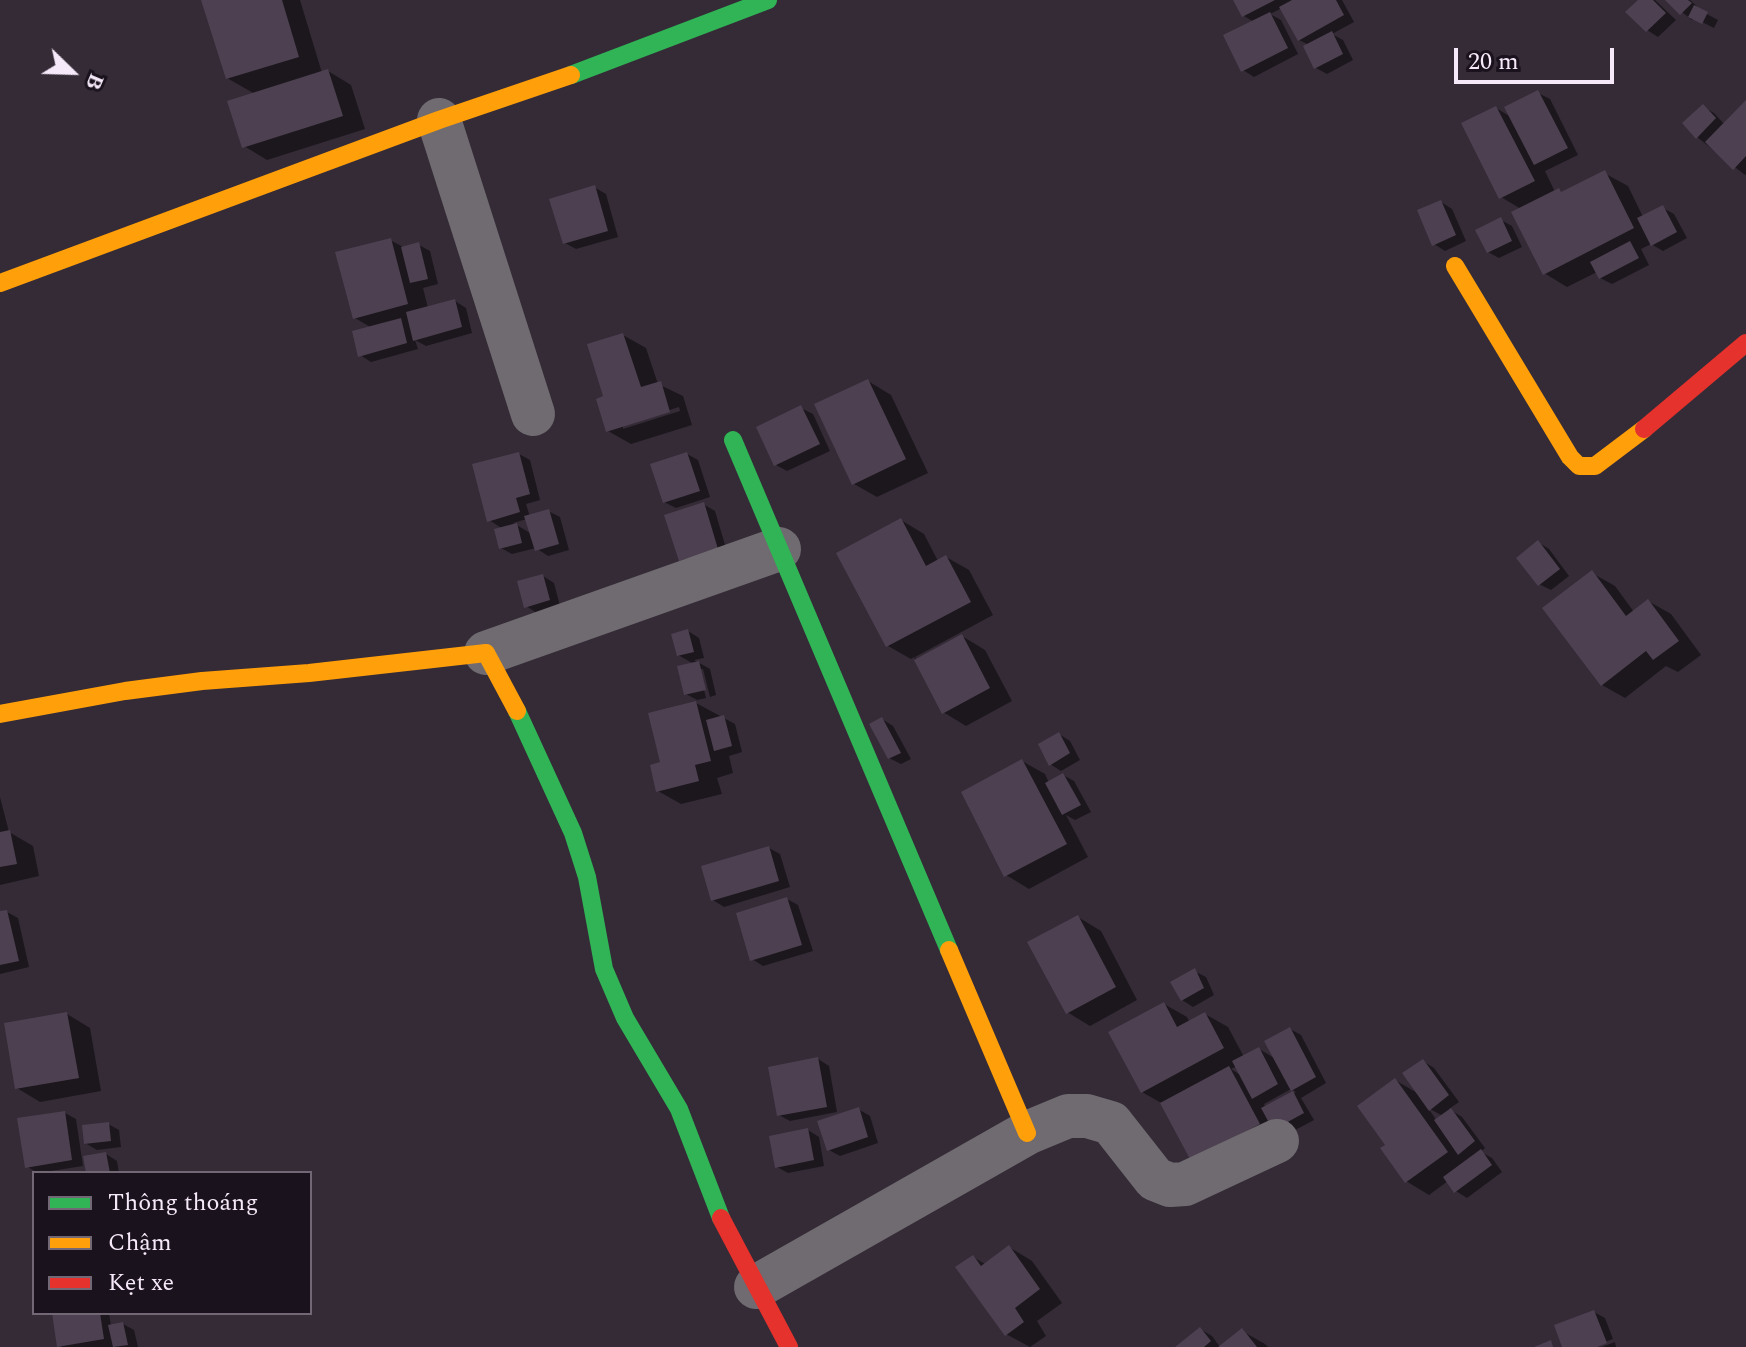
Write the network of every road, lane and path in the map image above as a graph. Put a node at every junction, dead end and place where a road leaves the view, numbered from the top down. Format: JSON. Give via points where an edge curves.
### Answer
{"nodes":[{"id":1,"x":768,"y":0,"type":"edge"},
{"id":2,"x":439,"y":120,"type":"junction"},
{"id":3,"x":1455,"y":266,"type":"dead end"},
{"id":4,"x":0,"y":283,"type":"edge"},
{"id":5,"x":1746,"y":343,"type":"edge"},
{"id":6,"x":533,"y":414,"type":"dead end"},
{"id":7,"x":733,"y":440,"type":"dead end"},
{"id":8,"x":779,"y":549,"type":"junction"},
{"id":9,"x":486,"y":653,"type":"junction"},
{"id":10,"x":0,"y":714,"type":"edge"},
{"id":11,"x":1027,"y":1133,"type":"junction"},
{"id":12,"x":1277,"y":1141,"type":"dead end"},
{"id":13,"x":756,"y":1287,"type":"junction"},
{"id":14,"x":789,"y":1347,"type":"edge"}],
"edges":[{"from":1,"to":2,"type":"street"},
{"from":2,"to":4,"type":"street"},
{"from":2,"to":6,"type":"street"},
{"from":3,"to":5,"type":"street","via":[[1579,466],[1595,466]]},
{"from":7,"to":8,"type":"street"},
{"from":8,"to":9,"type":"street"},
{"from":8,"to":11,"type":"street"},
{"from":9,"to":10,"type":"street","via":[[202,681]]},
{"from":9,"to":13,"type":"street","via":[[573,833],[604,969],[625,1018],[679,1109],[719,1215]]},
{"from":11,"to":12,"type":"street","via":[[1068,1116],[1111,1123],[1155,1179],[1170,1185],[1185,1184]]},
{"from":11,"to":13,"type":"street"},
{"from":13,"to":14,"type":"street"}]}
